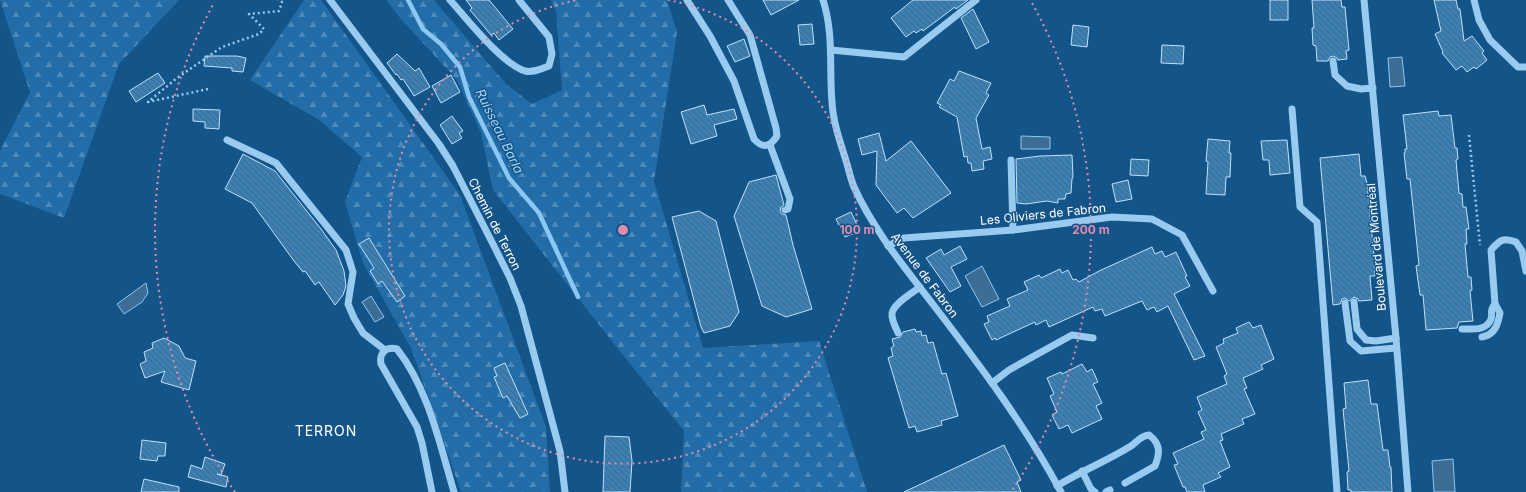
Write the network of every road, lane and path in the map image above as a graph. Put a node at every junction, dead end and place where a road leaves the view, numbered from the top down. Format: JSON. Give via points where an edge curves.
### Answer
{"nodes":[{"id":1,"x":278,"y":0,"type":"edge"},
{"id":2,"x":330,"y":0,"type":"edge"},
{"id":3,"x":450,"y":0,"type":"edge"},
{"id":4,"x":519,"y":0,"type":"edge"},
{"id":5,"x":687,"y":0,"type":"edge"},
{"id":6,"x":728,"y":0,"type":"edge"},
{"id":7,"x":823,"y":0,"type":"edge"},
{"id":8,"x":976,"y":0,"type":"edge"},
{"id":9,"x":1364,"y":0,"type":"edge"},
{"id":10,"x":1474,"y":0,"type":"edge"},
{"id":11,"x":831,"y":50,"type":"junction"},
{"id":12,"x":1333,"y":60,"type":"dead end"},
{"id":13,"x":1526,"y":67,"type":"edge"},
{"id":14,"x":1373,"y":88,"type":"junction"},
{"id":15,"x":208,"y":89,"type":"dead end"},
{"id":16,"x":1292,"y":109,"type":"dead end"},
{"id":17,"x":1469,"y":135,"type":"dead end"},
{"id":18,"x":227,"y":140,"type":"dead end"},
{"id":19,"x":770,"y":145,"type":"junction"},
{"id":20,"x":1011,"y":160,"type":"dead end"},
{"id":21,"x":785,"y":210,"type":"dead end"},
{"id":22,"x":1013,"y":230,"type":"junction"},
{"id":23,"x":888,"y":246,"type":"junction"},
{"id":24,"x":1481,"y":248,"type":"dead end"},
{"id":25,"x":1526,"y":271,"type":"edge"},
{"id":26,"x":920,"y":287,"type":"junction"},
{"id":27,"x":1213,"y":291,"type":"dead end"},
{"id":28,"x":1354,"y":302,"type":"dead end"},
{"id":29,"x":1345,"y":303,"type":"dead end"},
{"id":30,"x":1495,"y":304,"type":"junction"},
{"id":31,"x":1462,"y":329,"type":"dead end"},
{"id":32,"x":898,"y":333,"type":"dead end"},
{"id":33,"x":1482,"y":337,"type":"dead end"},
{"id":34,"x":1093,"y":338,"type":"dead end"},
{"id":35,"x":1396,"y":338,"type":"junction"},
{"id":36,"x":1396,"y":348,"type":"junction"},
{"id":37,"x":385,"y":350,"type":"junction"},
{"id":38,"x":992,"y":383,"type":"junction"},
{"id":39,"x":1082,"y":471,"type":"junction"},
{"id":40,"x":1126,"y":483,"type":"dead end"},
{"id":41,"x":1059,"y":489,"type":"edge"},
{"id":42,"x":432,"y":492,"type":"edge"},
{"id":43,"x":454,"y":492,"type":"edge"},
{"id":44,"x":565,"y":492,"type":"edge"},
{"id":45,"x":1095,"y":492,"type":"edge"},
{"id":46,"x":1337,"y":492,"type":"edge"},
{"id":47,"x":1408,"y":492,"type":"edge"}],
"edges":[{"from":1,"to":15,"type":"path","via":[[282,2],[279,10],[249,14],[264,29],[259,34],[222,47],[148,102]]},
{"from":2,"to":44,"type":"street","name":"Chemin de Terron","via":[[439,144],[453,166],[510,278],[521,306],[560,451]]},
{"from":3,"to":4,"type":"street","via":[[511,65],[526,72],[538,71],[549,66],[552,54],[549,37]]},
{"from":5,"to":19,"type":"street","via":[[734,81],[754,139],[759,144]]},
{"from":6,"to":19,"type":"street","via":[[750,35],[757,57],[776,128],[776,136]]},
{"from":7,"to":11,"type":"street","name":"Avenue de Fabron","via":[[830,26]]},
{"from":8,"to":11,"type":"street","via":[[904,57]]},
{"from":9,"to":14,"type":"street","name":"Boulevard de Montréal"},
{"from":10,"to":13,"type":"street","via":[[1478,20],[1490,40],[1518,67]]},
{"from":11,"to":23,"type":"street","name":"Avenue de Fabron","via":[[832,103],[840,141],[854,186]]},
{"from":12,"to":14,"type":"street","via":[[1335,75],[1347,86]]},
{"from":14,"to":35,"type":"street","name":"Boulevard de Montréal"},
{"from":16,"to":46,"type":"street","via":[[1300,207],[1317,222]]},
{"from":17,"to":24,"type":"path"},
{"from":18,"to":37,"type":"street","via":[[276,163],[346,250],[353,272],[348,304],[363,333]]},
{"from":19,"to":21,"type":"street","via":[[790,199],[788,209]]},
{"from":20,"to":22,"type":"street"},
{"from":22,"to":23,"type":"street","name":"Les Oliviers de Fabron","via":[[904,238]]},
{"from":22,"to":27,"type":"street","name":"Les Oliviers de Fabron","via":[[1112,217],[1152,219],[1182,235]]},
{"from":23,"to":26,"type":"street","name":"Avenue de Fabron"},
{"from":25,"to":30,"type":"street","via":[[1522,252],[1516,242],[1507,239],[1498,242],[1491,250]]},
{"from":26,"to":32,"type":"street","via":[[900,301],[893,310],[892,317]]},
{"from":26,"to":38,"type":"street","name":"Avenue de Fabron"},
{"from":28,"to":35,"type":"street","via":[[1357,329],[1366,340]]},
{"from":29,"to":36,"type":"street","via":[[1350,341],[1361,351]]},
{"from":30,"to":31,"type":"street","via":[[1491,308],[1487,325],[1481,328]]},
{"from":30,"to":33,"type":"street","via":[[1500,313],[1497,326],[1492,333]]},
{"from":34,"to":38,"type":"street","via":[[1072,336],[1009,370]]},
{"from":35,"to":36,"type":"street","name":"Boulevard de Montréal"},
{"from":36,"to":47,"type":"street","name":"Boulevard de Montréal"},
{"from":37,"to":42,"type":"street","via":[[380,360],[381,364],[417,427]]},
{"from":37,"to":43,"type":"street","via":[[391,347],[396,349],[412,370],[433,421]]},
{"from":38,"to":41,"type":"street","name":"Avenue de Fabron","via":[[1018,419]]},
{"from":39,"to":40,"type":"street","via":[[1149,435],[1158,445],[1155,466]]},
{"from":39,"to":41,"type":"street"},
{"from":39,"to":45,"type":"street"}]}
